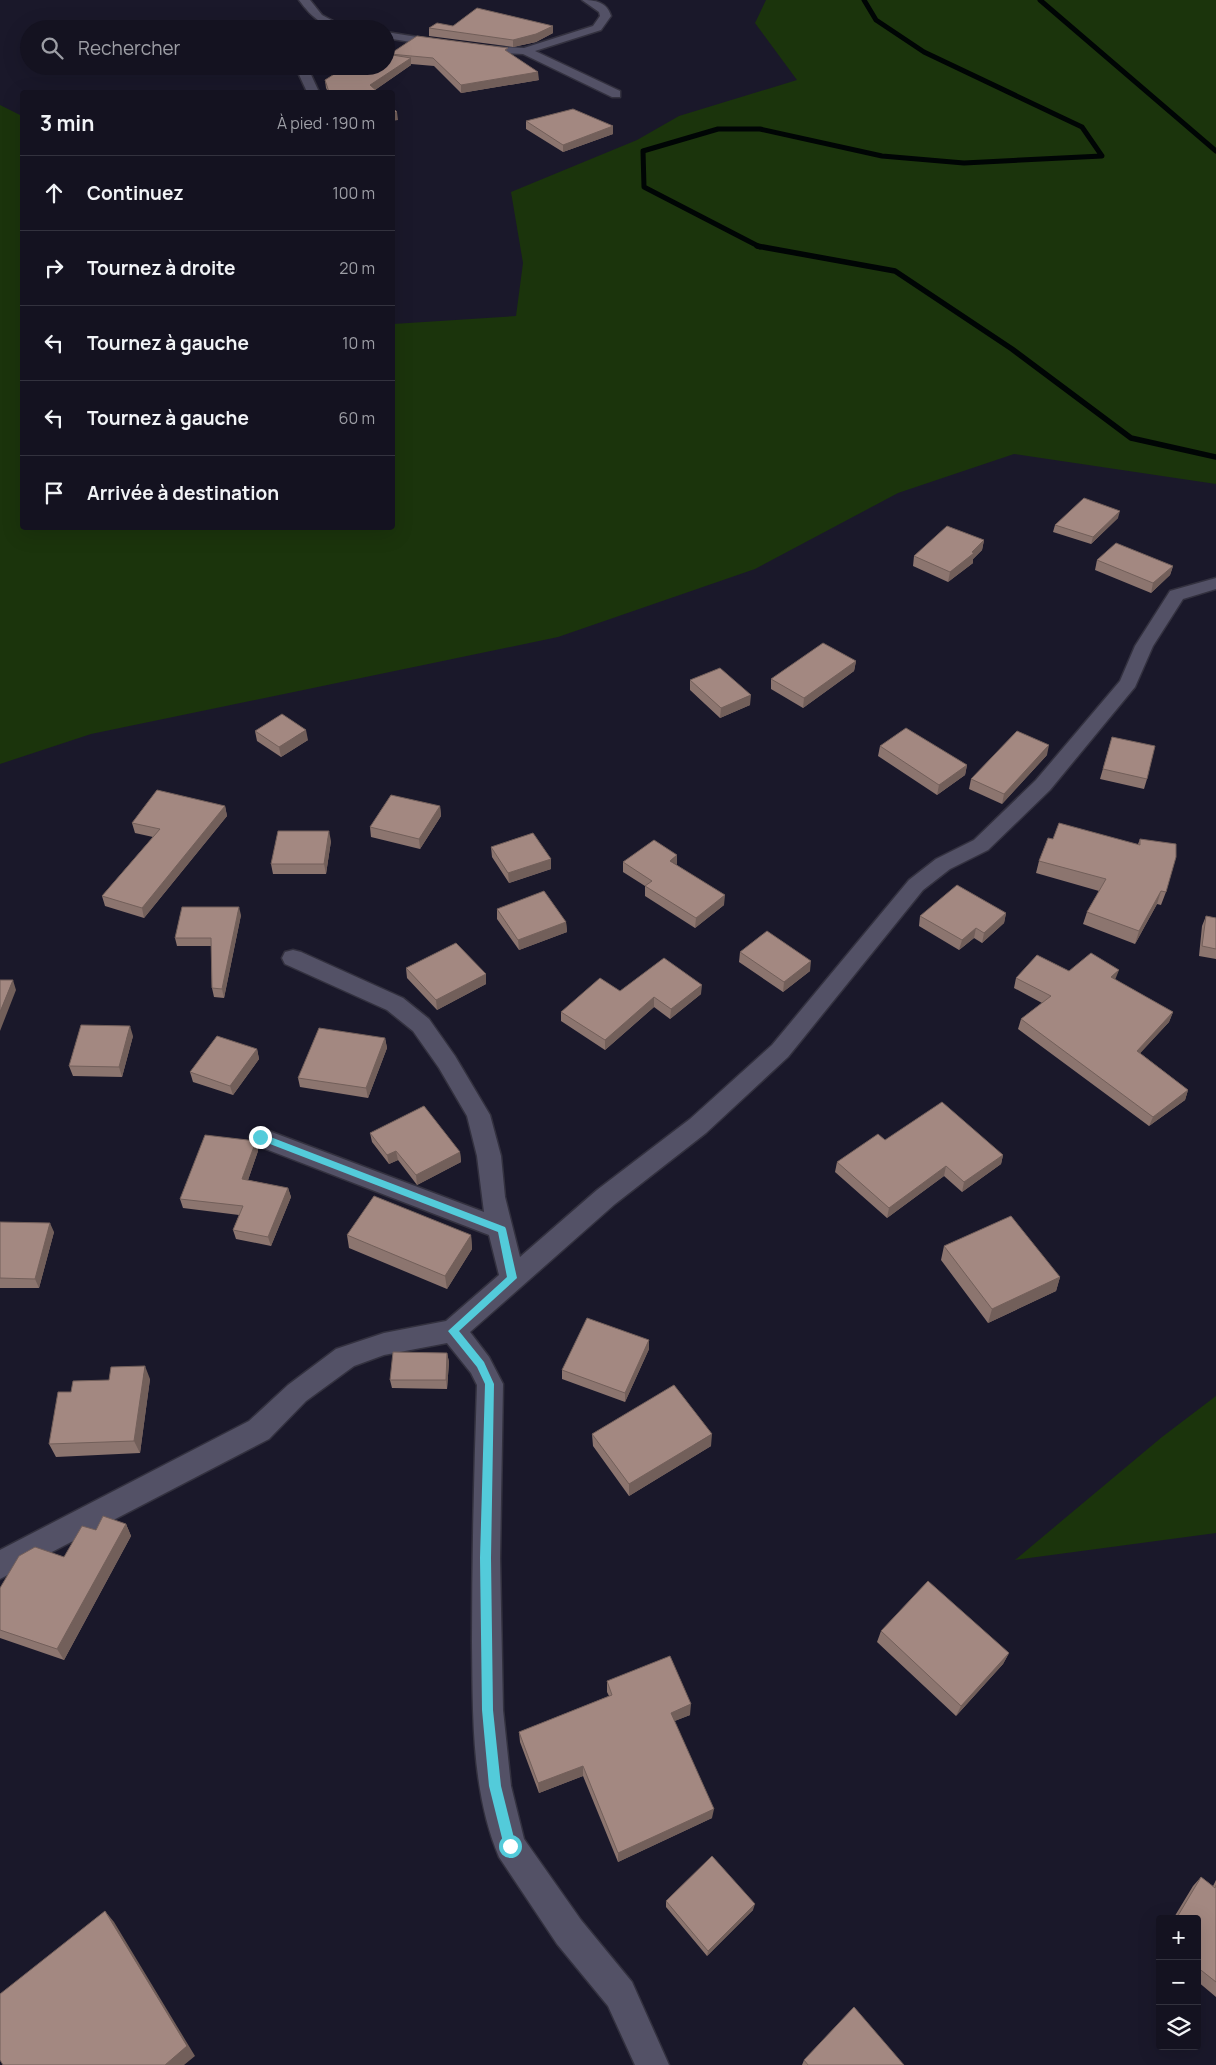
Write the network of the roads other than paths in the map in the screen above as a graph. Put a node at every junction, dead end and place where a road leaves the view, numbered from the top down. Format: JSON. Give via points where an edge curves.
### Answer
{"nodes":[{"id":1,"x":304,"y":0,"type":"edge"},
{"id":2,"x":587,"y":0,"type":"edge"},
{"id":3,"x":324,"y":20,"type":"edge"},
{"id":4,"x":395,"y":36,"type":"edge"},
{"id":5,"x":525,"y":51,"type":"junction"},
{"id":6,"x":305,"y":75,"type":"edge"},
{"id":7,"x":312,"y":90,"type":"edge"},
{"id":8,"x":616,"y":94,"type":"dead end"},
{"id":9,"x":1216,"y":582,"type":"edge"},
{"id":10,"x":293,"y":958,"type":"dead end"},
{"id":11,"x":260,"y":1137,"type":"dead end"},
{"id":12,"x":502,"y":1229,"type":"junction"},
{"id":13,"x":512,"y":1278,"type":"junction"},
{"id":14,"x":452,"y":1331,"type":"junction"},
{"id":15,"x":0,"y":1565,"type":"edge"},
{"id":16,"x":652,"y":2065,"type":"edge"}],
"edges":[{"from":1,"to":3,"type":"street"},
{"from":2,"to":5,"type":"street","via":[[604,10],[606,16],[596,28]]},
{"from":4,"to":5,"type":"street","via":[[462,47]]},
{"from":5,"to":8,"type":"street"},
{"from":6,"to":7,"type":"street"},
{"from":9,"to":13,"type":"street","via":[[1176,595],[1144,646],[1128,682],[1043,785],[981,845],[943,864],[916,885],[780,1051],[698,1126]]},
{"from":10,"to":12,"type":"street","via":[[395,1004],[421,1025],[448,1062],[478,1115],[490,1156],[493,1197]]},
{"from":11,"to":12,"type":"street"},
{"from":12,"to":13,"type":"street"},
{"from":13,"to":14,"type":"street"},
{"from":14,"to":15,"type":"street","via":[[384,1344],[345,1357],[297,1393],[260,1430]]},
{"from":14,"to":16,"type":"street","via":[[480,1365],[490,1384],[486,1558],[488,1710],[495,1786],[510,1846],[569,1932],[620,1994]]}]}
